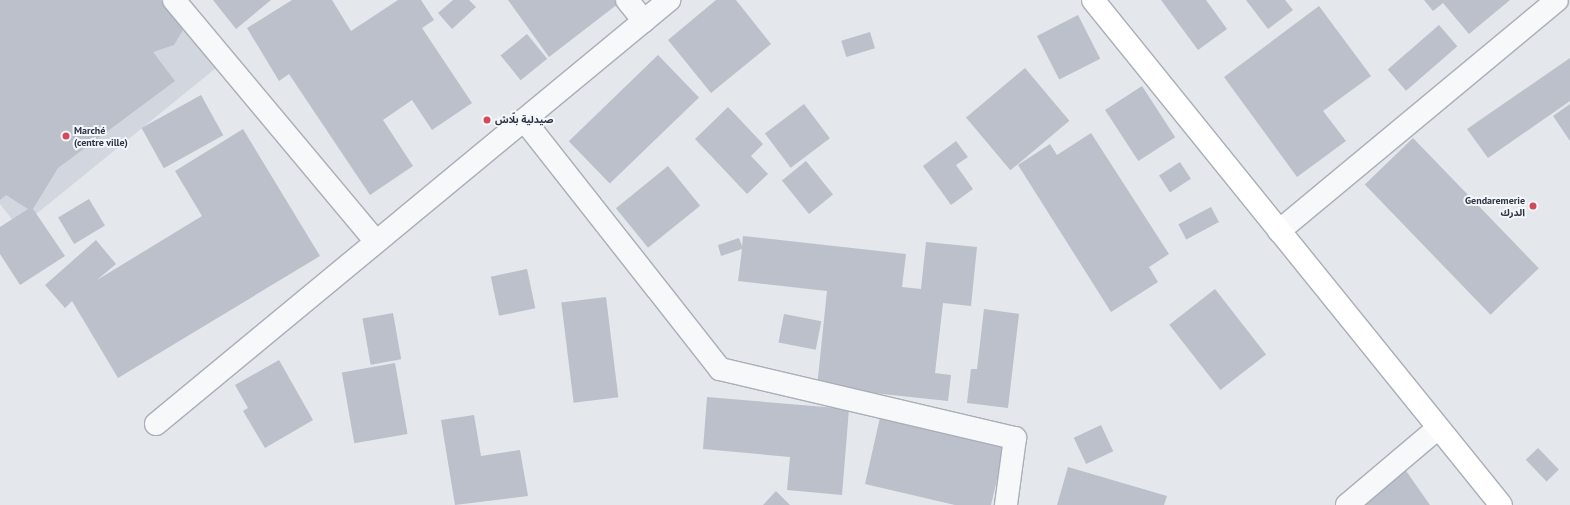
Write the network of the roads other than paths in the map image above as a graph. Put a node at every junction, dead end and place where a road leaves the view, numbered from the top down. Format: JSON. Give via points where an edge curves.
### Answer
{"nodes":[{"id":1,"x":174,"y":0,"type":"edge"},
{"id":2,"x":627,"y":0,"type":"edge"},
{"id":3,"x":669,"y":0,"type":"edge"},
{"id":4,"x":1093,"y":0,"type":"edge"},
{"id":5,"x":1557,"y":0,"type":"edge"},
{"id":6,"x":644,"y":21,"type":"junction"},
{"id":7,"x":524,"y":120,"type":"junction"},
{"id":8,"x":1279,"y":231,"type":"junction"},
{"id":9,"x":376,"y":242,"type":"junction"},
{"id":10,"x":156,"y":424,"type":"dead end"},
{"id":11,"x":1438,"y":428,"type":"junction"},
{"id":12,"x":1006,"y":505,"type":"edge"},
{"id":13,"x":1347,"y":505,"type":"edge"},
{"id":14,"x":1501,"y":505,"type":"edge"}],
"edges":[{"from":1,"to":9,"type":"street"},
{"from":2,"to":6,"type":"street"},
{"from":3,"to":6,"type":"street"},
{"from":4,"to":8,"type":"main road"},
{"from":5,"to":8,"type":"street"},
{"from":6,"to":7,"type":"street"},
{"from":7,"to":9,"type":"street"},
{"from":7,"to":12,"type":"street","via":[[720,369],[1015,438]]},
{"from":8,"to":11,"type":"main road"},
{"from":9,"to":10,"type":"street"},
{"from":11,"to":13,"type":"street"},
{"from":11,"to":14,"type":"main road"}]}
